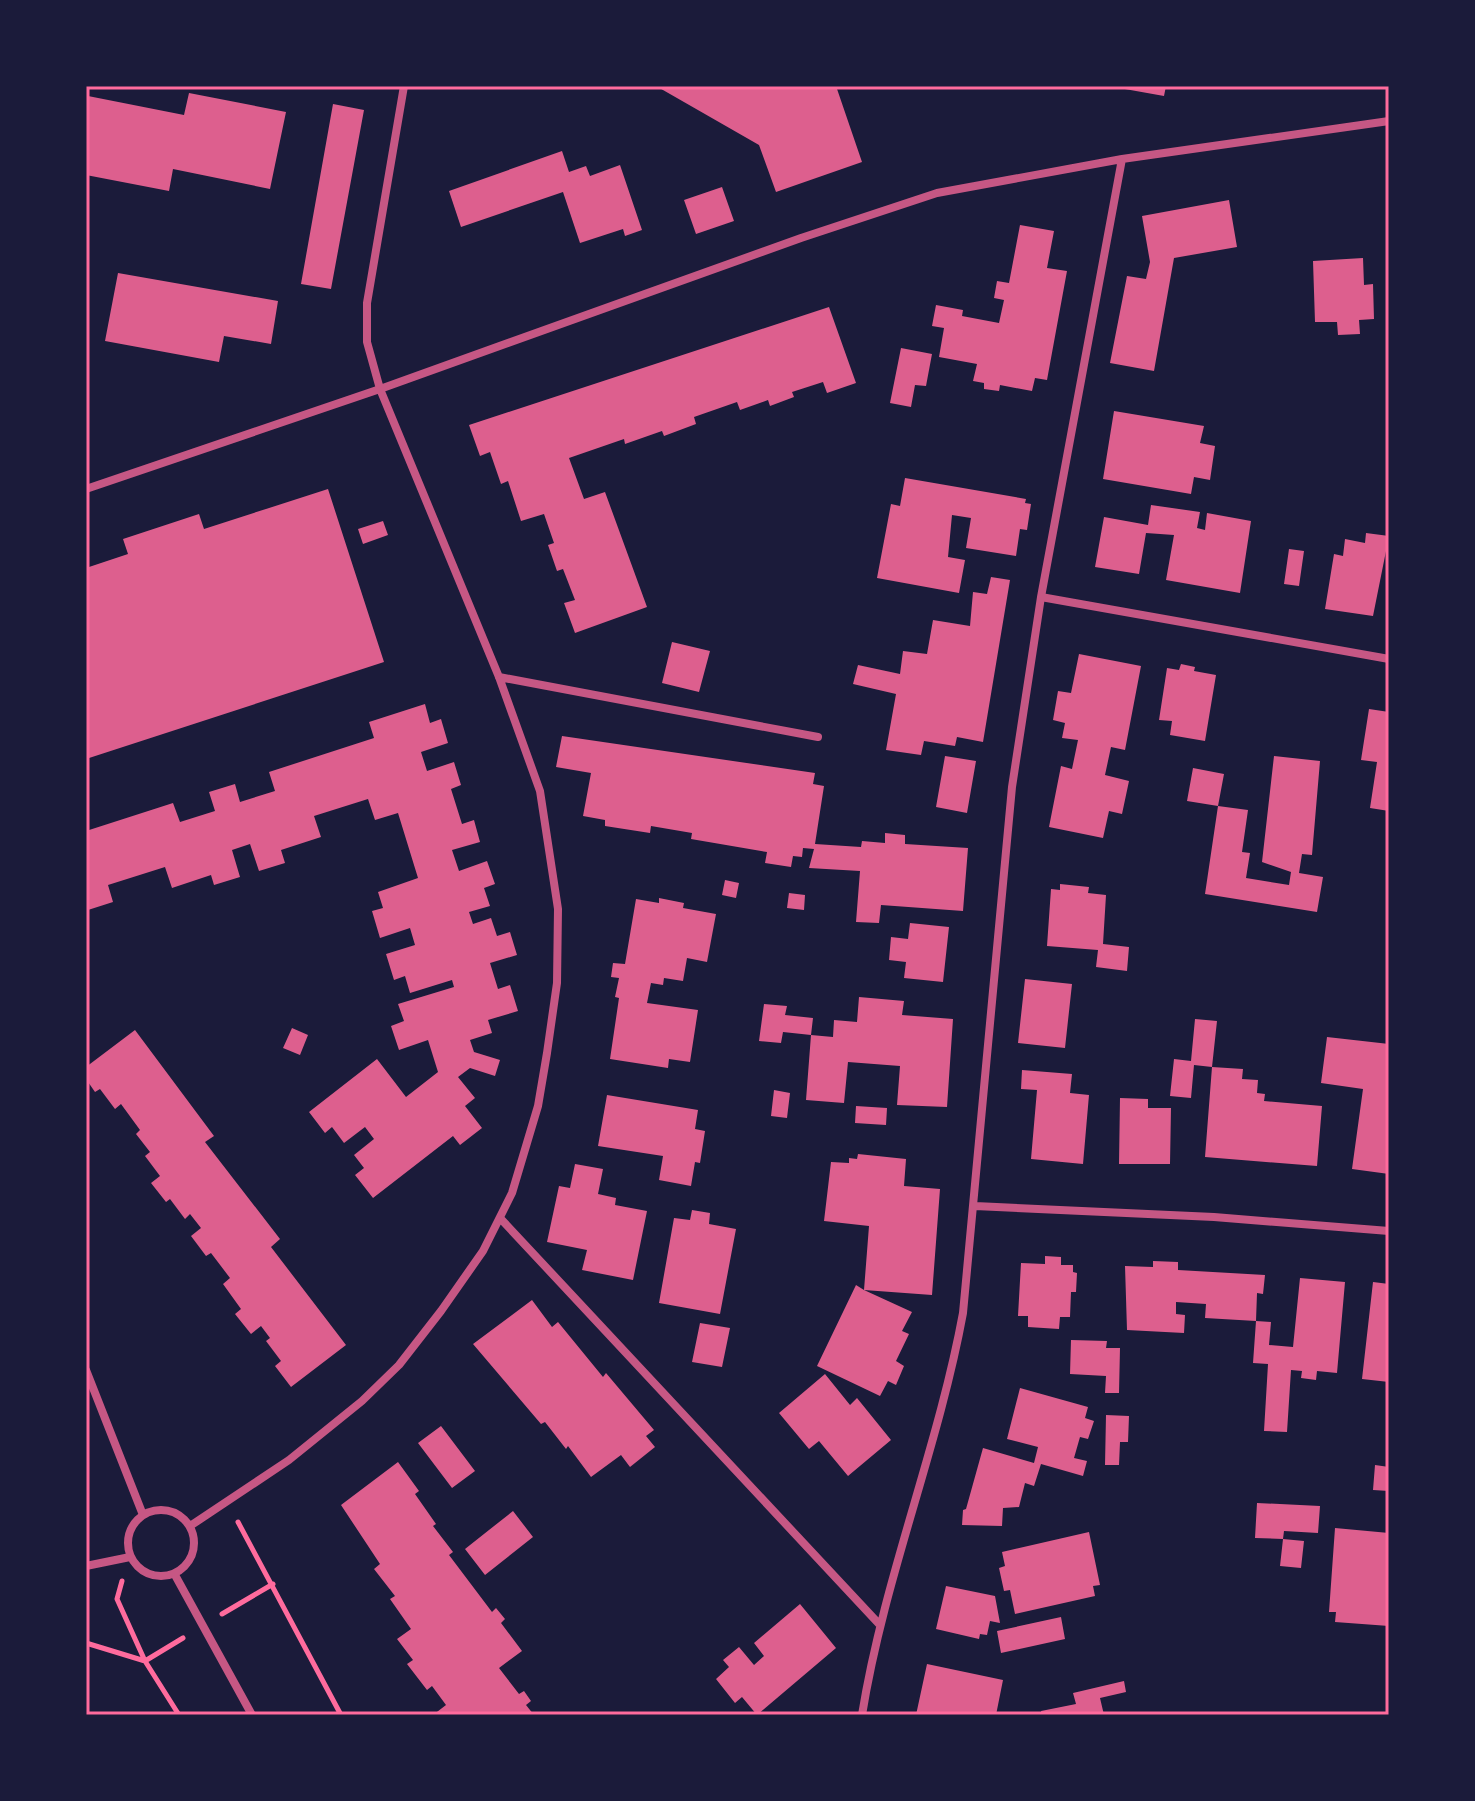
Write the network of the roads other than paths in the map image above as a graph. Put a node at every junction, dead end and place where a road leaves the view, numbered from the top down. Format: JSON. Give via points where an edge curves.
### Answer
{"nodes":[{"id":1,"x":404,"y":86,"type":"edge"},
{"id":2,"x":1389,"y":121,"type":"edge"},
{"id":3,"x":1122,"y":159,"type":"junction"},
{"id":4,"x":380,"y":389,"type":"junction"},
{"id":5,"x":86,"y":489,"type":"edge"},
{"id":6,"x":1041,"y":597,"type":"junction"},
{"id":7,"x":1389,"y":659,"type":"edge"},
{"id":8,"x":499,"y":677,"type":"junction"},
{"id":9,"x":818,"y":737,"type":"dead end"},
{"id":10,"x":975,"y":1206,"type":"junction"},
{"id":11,"x":500,"y":1218,"type":"junction"},
{"id":12,"x":1389,"y":1231,"type":"edge"},
{"id":13,"x":86,"y":1370,"type":"edge"},
{"id":14,"x":143,"y":1515,"type":"junction"},
{"id":15,"x":190,"y":1526,"type":"junction"},
{"id":16,"x":130,"y":1557,"type":"junction"},
{"id":17,"x":86,"y":1566,"type":"edge"},
{"id":18,"x":175,"y":1575,"type":"junction"},
{"id":19,"x":880,"y":1625,"type":"junction"},
{"id":20,"x":252,"y":1715,"type":"edge"},
{"id":21,"x":862,"y":1715,"type":"edge"}],
"edges":[{"from":1,"to":4,"type":"street","via":[[367,303],[367,342]]},
{"from":2,"to":3,"type":"street"},
{"from":3,"to":4,"type":"street","via":[[937,193]]},
{"from":3,"to":6,"type":"street"},
{"from":4,"to":5,"type":"street"},
{"from":4,"to":8,"type":"street"},
{"from":6,"to":7,"type":"street"},
{"from":6,"to":10,"type":"street","via":[[1012,787]]},
{"from":8,"to":9,"type":"street"},
{"from":8,"to":11,"type":"street","via":[[540,791],[558,909],[557,983],[538,1106],[525,1158]]},
{"from":10,"to":12,"type":"street"},
{"from":10,"to":19,"type":"street","via":[[954,1363]]},
{"from":11,"to":15,"type":"street","via":[[462,1282],[382,1383],[323,1434]]},
{"from":11,"to":19,"type":"street"},
{"from":13,"to":14,"type":"street"},
{"from":14,"to":15,"type":"street","via":[[170,1511]]},
{"from":14,"to":16,"type":"street","via":[[131,1528]]},
{"from":15,"to":18,"type":"street","via":[[194,1551]]},
{"from":16,"to":17,"type":"street"},
{"from":16,"to":18,"type":"street","via":[[155,1577]]},
{"from":18,"to":20,"type":"street"},
{"from":19,"to":21,"type":"street"}]}
